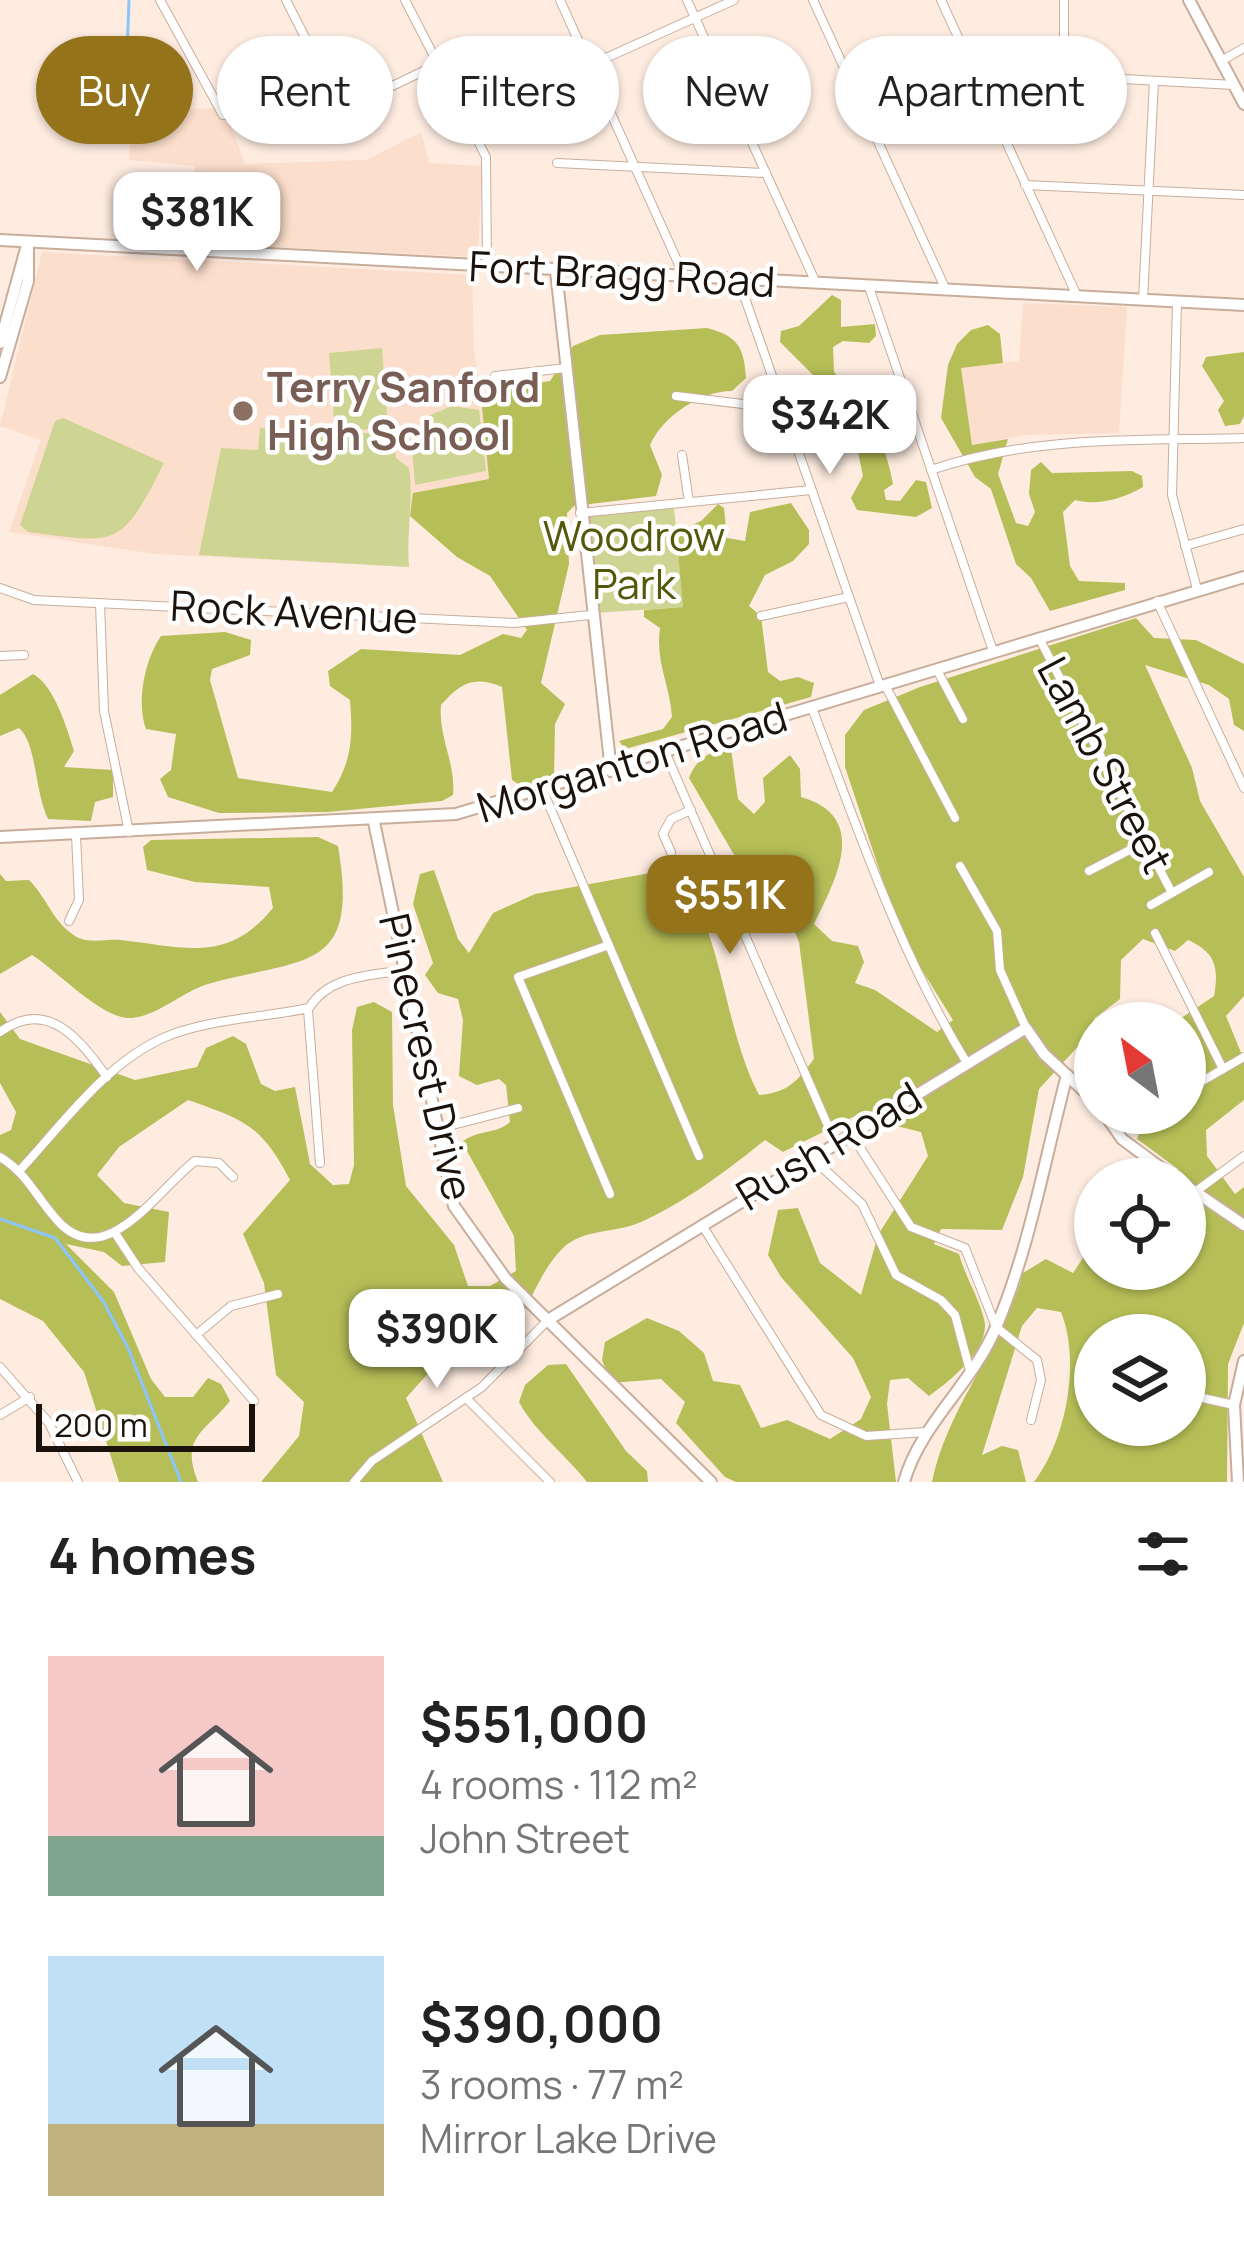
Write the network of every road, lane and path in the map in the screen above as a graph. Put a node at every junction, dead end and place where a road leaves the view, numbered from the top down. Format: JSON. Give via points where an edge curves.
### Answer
{"nodes":[{"id":1,"x":160,"y":0,"type":"edge"},
{"id":2,"x":286,"y":0,"type":"edge"},
{"id":3,"x":405,"y":0,"type":"edge"},
{"id":4,"x":560,"y":0,"type":"edge"},
{"id":5,"x":687,"y":0,"type":"edge"},
{"id":6,"x":734,"y":0,"type":"edge"},
{"id":7,"x":813,"y":0,"type":"edge"},
{"id":8,"x":941,"y":0,"type":"edge"},
{"id":9,"x":1064,"y":0,"type":"edge"},
{"id":10,"x":1189,"y":0,"type":"edge"},
{"id":11,"x":695,"y":18,"type":"junction"},
{"id":12,"x":305,"y":36,"type":"edge"},
{"id":13,"x":424,"y":36,"type":"edge"},
{"id":14,"x":576,"y":36,"type":"edge"},
{"id":15,"x":957,"y":36,"type":"edge"},
{"id":16,"x":1064,"y":36,"type":"edge"},
{"id":17,"x":1244,"y":48,"type":"edge"},
{"id":18,"x":619,"y":52,"type":"edge"},
{"id":19,"x":1221,"y":61,"type":"junction"},
{"id":20,"x":1127,"y":80,"type":"edge"},
{"id":21,"x":1154,"y":81,"type":"junction"},
{"id":22,"x":1234,"y":85,"type":"junction"},
{"id":23,"x":217,"y":104,"type":"edge"},
{"id":24,"x":1244,"y":104,"type":"edge"},
{"id":25,"x":619,"y":132,"type":"edge"},
{"id":26,"x":479,"y":144,"type":"edge"},
{"id":27,"x":1006,"y":144,"type":"edge"},
{"id":28,"x":556,"y":163,"type":"dead end"},
{"id":29,"x":635,"y":167,"type":"junction"},
{"id":30,"x":766,"y":173,"type":"junction"},
{"id":31,"x":1025,"y":185,"type":"junction"},
{"id":32,"x":1149,"y":191,"type":"junction"},
{"id":33,"x":1244,"y":195,"type":"edge"},
{"id":34,"x":0,"y":240,"type":"edge"},
{"id":35,"x":28,"y":242,"type":"junction"},
{"id":36,"x":487,"y":267,"type":"junction"},
{"id":37,"x":556,"y":271,"type":"junction"},
{"id":38,"x":685,"y":278,"type":"junction"},
{"id":39,"x":740,"y":280,"type":"junction"},
{"id":40,"x":817,"y":284,"type":"junction"},
{"id":41,"x":869,"y":287,"type":"junction"},
{"id":42,"x":946,"y":291,"type":"junction"},
{"id":43,"x":1078,"y":297,"type":"junction"},
{"id":44,"x":1143,"y":300,"type":"junction"},
{"id":45,"x":1177,"y":302,"type":"junction"},
{"id":46,"x":1244,"y":305,"type":"edge"},
{"id":47,"x":0,"y":343,"type":"edge"},
{"id":48,"x":566,"y":368,"type":"junction"},
{"id":49,"x":495,"y":376,"type":"dead end"},
{"id":50,"x":0,"y":377,"type":"edge"},
{"id":51,"x":676,"y":396,"type":"dead end"},
{"id":52,"x":784,"y":410,"type":"junction"},
{"id":53,"x":1244,"y":438,"type":"edge"},
{"id":54,"x":1172,"y":440,"type":"junction"},
{"id":55,"x":682,"y":455,"type":"dead end"},
{"id":56,"x":931,"y":470,"type":"junction"},
{"id":57,"x":812,"y":490,"type":"junction"},
{"id":58,"x":688,"y":502,"type":"junction"},
{"id":59,"x":580,"y":513,"type":"junction"},
{"id":60,"x":1244,"y":529,"type":"edge"},
{"id":61,"x":1185,"y":546,"type":"junction"},
{"id":62,"x":1244,"y":577,"type":"edge"},
{"id":63,"x":0,"y":588,"type":"edge"},
{"id":64,"x":1197,"y":589,"type":"junction"},
{"id":65,"x":849,"y":597,"type":"junction"},
{"id":66,"x":1156,"y":600,"type":"junction"},
{"id":67,"x":100,"y":603,"type":"junction"},
{"id":68,"x":590,"y":615,"type":"junction"},
{"id":69,"x":761,"y":616,"type":"dead end"},
{"id":70,"x":1038,"y":637,"type":"junction"},
{"id":71,"x":993,"y":651,"type":"junction"},
{"id":72,"x":24,"y":655,"type":"dead end"},
{"id":73,"x":0,"y":656,"type":"edge"},
{"id":74,"x":937,"y":668,"type":"junction"},
{"id":75,"x":883,"y":686,"type":"junction"},
{"id":76,"x":812,"y":708,"type":"junction"},
{"id":77,"x":963,"y":719,"type":"dead end"},
{"id":78,"x":666,"y":754,"type":"junction"},
{"id":79,"x":611,"y":771,"type":"junction"},
{"id":80,"x":1244,"y":788,"type":"edge"},
{"id":81,"x":543,"y":791,"type":"junction"},
{"id":82,"x":691,"y":811,"type":"junction"},
{"id":83,"x":955,"y":818,"type":"dead end"},
{"id":84,"x":374,"y":822,"type":"junction"},
{"id":85,"x":130,"y":833,"type":"junction"},
{"id":86,"x":76,"y":835,"type":"junction"},
{"id":87,"x":0,"y":837,"type":"edge"},
{"id":88,"x":1145,"y":842,"type":"junction"},
{"id":89,"x":671,"y":852,"type":"dead end"},
{"id":90,"x":960,"y":866,"type":"dead end"},
{"id":91,"x":1089,"y":871,"type":"dead end"},
{"id":92,"x":1209,"y":872,"type":"dead end"},
{"id":93,"x":1172,"y":893,"type":"junction"},
{"id":94,"x":1151,"y":905,"type":"dead end"},
{"id":95,"x":69,"y":920,"type":"dead end"},
{"id":96,"x":1155,"y":933,"type":"dead end"},
{"id":97,"x":609,"y":945,"type":"junction"},
{"id":98,"x":406,"y":970,"type":"junction"},
{"id":99,"x":309,"y":1008,"type":"junction"},
{"id":100,"x":1026,"y":1028,"type":"junction"},
{"id":101,"x":0,"y":1032,"type":"edge"},
{"id":102,"x":1244,"y":1058,"type":"edge"},
{"id":103,"x":967,"y":1063,"type":"junction"},
{"id":104,"x":1223,"y":1069,"type":"junction"},
{"id":105,"x":1067,"y":1075,"type":"junction"},
{"id":106,"x":107,"y":1077,"type":"junction"},
{"id":107,"x":1206,"y":1079,"type":"edge"},
{"id":108,"x":1074,"y":1082,"type":"edge"},
{"id":109,"x":518,"y":1108,"type":"dead end"},
{"id":110,"x":437,"y":1129,"type":"junction"},
{"id":111,"x":850,"y":1132,"type":"junction"},
{"id":112,"x":1121,"y":1134,"type":"edge"},
{"id":113,"x":835,"y":1142,"type":"junction"},
{"id":114,"x":0,"y":1156,"type":"edge"},
{"id":115,"x":699,"y":1156,"type":"dead end"},
{"id":116,"x":1244,"y":1156,"type":"edge"},
{"id":117,"x":811,"y":1157,"type":"junction"},
{"id":118,"x":1150,"y":1158,"type":"edge"},
{"id":119,"x":320,"y":1163,"type":"dead end"},
{"id":120,"x":20,"y":1170,"type":"junction"},
{"id":121,"x":233,"y":1177,"type":"dead end"},
{"id":122,"x":1206,"y":1179,"type":"edge"},
{"id":123,"x":610,"y":1194,"type":"dead end"},
{"id":124,"x":1206,"y":1199,"type":"edge"},
{"id":125,"x":702,"y":1223,"type":"junction"},
{"id":126,"x":1244,"y":1226,"type":"edge"},
{"id":127,"x":115,"y":1233,"type":"junction"},
{"id":128,"x":278,"y":1294,"type":"dead end"},
{"id":129,"x":548,"y":1320,"type":"junction"},
{"id":130,"x":996,"y":1327,"type":"junction"},
{"id":131,"x":196,"y":1335,"type":"junction"},
{"id":132,"x":1244,"y":1361,"type":"edge"},
{"id":133,"x":0,"y":1367,"type":"edge"},
{"id":134,"x":971,"y":1375,"type":"junction"},
{"id":135,"x":30,"y":1397,"type":"junction"},
{"id":136,"x":466,"y":1398,"type":"junction"},
{"id":137,"x":1206,"y":1399,"type":"edge"},
{"id":138,"x":254,"y":1401,"type":"dead end"},
{"id":139,"x":1234,"y":1406,"type":"junction"},
{"id":140,"x":0,"y":1415,"type":"edge"},
{"id":141,"x":1031,"y":1420,"type":"dead end"},
{"id":142,"x":926,"y":1432,"type":"junction"},
{"id":143,"x":78,"y":1482,"type":"edge"},
{"id":144,"x":354,"y":1482,"type":"edge"},
{"id":145,"x":548,"y":1482,"type":"edge"},
{"id":146,"x":711,"y":1482,"type":"edge"},
{"id":147,"x":904,"y":1482,"type":"edge"},
{"id":148,"x":1238,"y":1482,"type":"edge"}],
"edges":[{"from":1,"to":23,"type":"street"},
{"from":2,"to":12,"type":"street"},
{"from":3,"to":13,"type":"street"},
{"from":4,"to":14,"type":"street"},
{"from":5,"to":11,"type":"street"},
{"from":6,"to":11,"type":"street"},
{"from":7,"to":42,"type":"street"},
{"from":8,"to":15,"type":"street"},
{"from":9,"to":16,"type":"street"},
{"from":10,"to":19,"type":"street"},
{"from":11,"to":18,"type":"street"},
{"from":11,"to":30,"type":"street"},
{"from":17,"to":19,"type":"street"},
{"from":19,"to":22,"type":"street"},
{"from":20,"to":21,"type":"street"},
{"from":21,"to":22,"type":"street"},
{"from":21,"to":32,"type":"street"},
{"from":22,"to":24,"type":"street"},
{"from":25,"to":29,"type":"street"},
{"from":26,"to":36,"type":"street","via":[[486,158]]},
{"from":27,"to":31,"type":"street"},
{"from":28,"to":29,"type":"street"},
{"from":29,"to":30,"type":"street"},
{"from":29,"to":38,"type":"street"},
{"from":30,"to":40,"type":"street"},
{"from":31,"to":32,"type":"street"},
{"from":31,"to":43,"type":"street"},
{"from":32,"to":33,"type":"street"},
{"from":32,"to":44,"type":"street"},
{"from":34,"to":35,"type":"street","name":"Fort Bragg Road"},
{"from":35,"to":36,"type":"street","name":"Fort Bragg Road"},
{"from":35,"to":47,"type":"street"},
{"from":35,"to":50,"type":"street","via":[[28,281]]},
{"from":36,"to":37,"type":"street","name":"Fort Bragg Road"},
{"from":37,"to":38,"type":"street","name":"Fort Bragg Road"},
{"from":37,"to":48,"type":"street"},
{"from":38,"to":39,"type":"street","name":"Fort Bragg Road"},
{"from":39,"to":40,"type":"street","name":"Fort Bragg Road"},
{"from":39,"to":52,"type":"street"},
{"from":40,"to":41,"type":"street","name":"Fort Bragg Road"},
{"from":41,"to":42,"type":"street","name":"Fort Bragg Road"},
{"from":41,"to":56,"type":"street"},
{"from":42,"to":43,"type":"street","name":"Fort Bragg Road"},
{"from":43,"to":44,"type":"street","name":"Fort Bragg Road"},
{"from":44,"to":45,"type":"street","name":"Fort Bragg Road"},
{"from":45,"to":46,"type":"street","name":"Fort Bragg Road"},
{"from":45,"to":54,"type":"street"},
{"from":48,"to":49,"type":"street"},
{"from":48,"to":59,"type":"street"},
{"from":51,"to":52,"type":"street"},
{"from":52,"to":57,"type":"street"},
{"from":53,"to":54,"type":"street"},
{"from":54,"to":56,"type":"street","via":[[1024,444]]},
{"from":54,"to":61,"type":"street","via":[[1172,495]]},
{"from":55,"to":58,"type":"street"},
{"from":56,"to":71,"type":"street"},
{"from":57,"to":58,"type":"street"},
{"from":57,"to":65,"type":"street"},
{"from":58,"to":59,"type":"street"},
{"from":59,"to":68,"type":"street"},
{"from":60,"to":61,"type":"street"},
{"from":61,"to":64,"type":"street"},
{"from":62,"to":64,"type":"street","name":"Morganton Road"},
{"from":63,"to":67,"type":"street","name":"Rock Avenue","via":[[34,600]]},
{"from":64,"to":66,"type":"street","name":"Morganton Road"},
{"from":65,"to":69,"type":"street"},
{"from":65,"to":75,"type":"street"},
{"from":66,"to":70,"type":"street","name":"Morganton Road"},
{"from":66,"to":80,"type":"street"},
{"from":67,"to":68,"type":"street","name":"Rock Avenue","via":[[514,623]]},
{"from":67,"to":85,"type":"street","via":[[104,711]]},
{"from":68,"to":79,"type":"street"},
{"from":70,"to":71,"type":"street","name":"Morganton Road"},
{"from":70,"to":88,"type":"street","name":"Lamb Street"},
{"from":71,"to":74,"type":"street","name":"Morganton Road"},
{"from":72,"to":73,"type":"street"},
{"from":74,"to":75,"type":"street","name":"Morganton Road"},
{"from":74,"to":77,"type":"street"},
{"from":75,"to":76,"type":"street","name":"Morganton Road"},
{"from":75,"to":83,"type":"street"},
{"from":76,"to":78,"type":"street","name":"Morganton Road"},
{"from":76,"to":103,"type":"street","via":[[884,897]]},
{"from":78,"to":79,"type":"street","name":"Morganton Road"},
{"from":78,"to":82,"type":"street"},
{"from":79,"to":81,"type":"street","name":"Morganton Road"},
{"from":81,"to":84,"type":"street","name":"Morganton Road","via":[[456,814]]},
{"from":81,"to":97,"type":"street"},
{"from":82,"to":89,"type":"street","via":[[668,822],[663,834]]},
{"from":82,"to":113,"type":"street"},
{"from":84,"to":85,"type":"street","name":"Morganton Road"},
{"from":84,"to":98,"type":"street","name":"Pinecrest Drive"},
{"from":85,"to":86,"type":"street","name":"Morganton Road"},
{"from":86,"to":87,"type":"street","name":"Morganton Road"},
{"from":86,"to":95,"type":"street","via":[[78,908]]},
{"from":88,"to":91,"type":"street"},
{"from":88,"to":93,"type":"street","name":"Lamb Street"},
{"from":90,"to":100,"type":"street","via":[[997,931],[1000,970]]},
{"from":92,"to":93,"type":"street"},
{"from":93,"to":94,"type":"street"},
{"from":96,"to":104,"type":"street"},
{"from":97,"to":115,"type":"street"},
{"from":97,"to":123,"type":"street","via":[[518,977]]},
{"from":98,"to":99,"type":"street","via":[[342,981]]},
{"from":98,"to":110,"type":"street","name":"Pinecrest Drive"},
{"from":99,"to":106,"type":"street","via":[[176,1033]]},
{"from":99,"to":119,"type":"street"},
{"from":100,"to":103,"type":"street","name":"Rush Road"},
{"from":100,"to":105,"type":"street"},
{"from":101,"to":106,"type":"street","via":[[34,1018],[58,1024]]},
{"from":102,"to":104,"type":"street"},
{"from":103,"to":111,"type":"street","name":"Rush Road"},
{"from":104,"to":107,"type":"street"},
{"from":105,"to":108,"type":"street"},
{"from":105,"to":130,"type":"street"},
{"from":106,"to":120,"type":"street"},
{"from":109,"to":110,"type":"street"},
{"from":110,"to":129,"type":"street","name":"Pinecrest Drive","via":[[464,1223]]},
{"from":111,"to":113,"type":"street","name":"Rush Road"},
{"from":111,"to":130,"type":"street","via":[[902,1217],[965,1248]]},
{"from":112,"to":118,"type":"street"},
{"from":113,"to":117,"type":"street","name":"Rush Road"},
{"from":114,"to":120,"type":"street"},
{"from":116,"to":122,"type":"street"},
{"from":117,"to":125,"type":"street","name":"Rush Road"},
{"from":117,"to":134,"type":"street","via":[[862,1204],[896,1275],[955,1315]]},
{"from":120,"to":127,"type":"street","via":[[71,1232]]},
{"from":121,"to":127,"type":"street","via":[[219,1163],[195,1161]]},
{"from":124,"to":126,"type":"street"},
{"from":125,"to":129,"type":"street","name":"Rush Road"},
{"from":125,"to":142,"type":"street","via":[[821,1415],[866,1436]]},
{"from":127,"to":131,"type":"street"},
{"from":128,"to":131,"type":"street","via":[[231,1306]]},
{"from":129,"to":136,"type":"street"},
{"from":129,"to":146,"type":"street","name":"Pinecrest Drive"},
{"from":130,"to":134,"type":"street"},
{"from":130,"to":141,"type":"street","via":[[1037,1360]]},
{"from":131,"to":138,"type":"street"},
{"from":132,"to":139,"type":"street"},
{"from":133,"to":135,"type":"street"},
{"from":134,"to":142,"type":"street"},
{"from":135,"to":140,"type":"street"},
{"from":135,"to":143,"type":"street"},
{"from":136,"to":144,"type":"street"},
{"from":136,"to":145,"type":"street"},
{"from":137,"to":139,"type":"street"},
{"from":139,"to":148,"type":"street"},
{"from":142,"to":147,"type":"street"}]}
